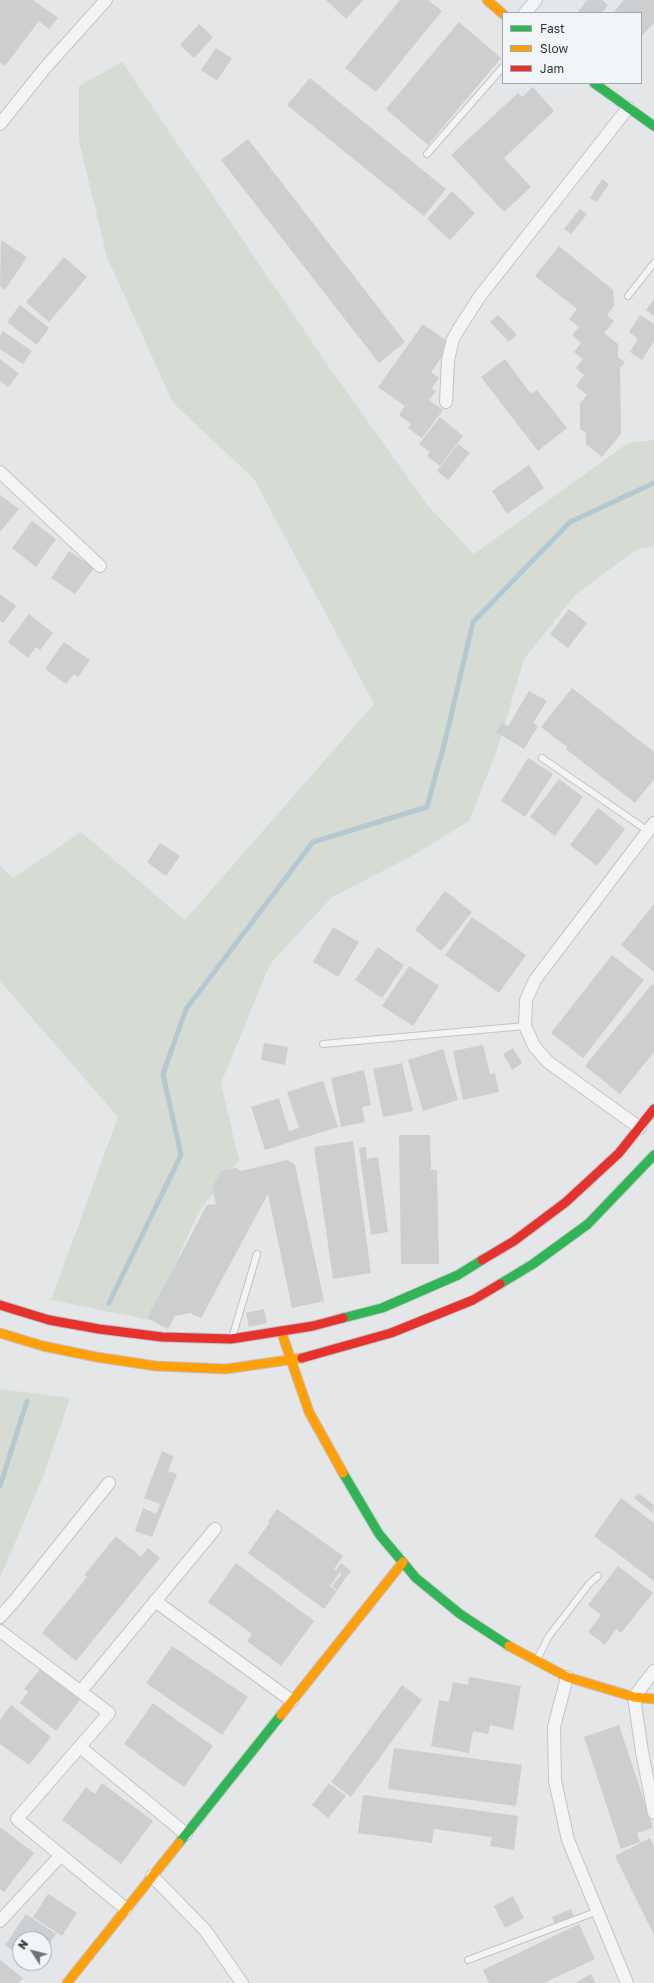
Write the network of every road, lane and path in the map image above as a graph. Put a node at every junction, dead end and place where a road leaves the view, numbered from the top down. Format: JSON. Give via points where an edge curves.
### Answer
{"nodes":[{"id":1,"x":106,"y":0,"type":"edge"},
{"id":2,"x":487,"y":0,"type":"edge"},
{"id":3,"x":536,"y":0,"type":"edge"},
{"id":4,"x":526,"y":12,"type":"edge"},
{"id":5,"x":502,"y":13,"type":"edge"},
{"id":6,"x":502,"y":67,"type":"edge"},
{"id":7,"x":595,"y":84,"type":"edge"},
{"id":8,"x":628,"y":108,"type":"junction"},
{"id":9,"x":0,"y":124,"type":"edge"},
{"id":10,"x":654,"y":126,"type":"edge"},
{"id":11,"x":427,"y":154,"type":"dead end"},
{"id":12,"x":654,"y":263,"type":"edge"},
{"id":13,"x":628,"y":296,"type":"dead end"},
{"id":14,"x":446,"y":402,"type":"dead end"},
{"id":15,"x":0,"y":472,"type":"edge"},
{"id":16,"x":100,"y":566,"type":"dead end"},
{"id":17,"x":542,"y":758,"type":"dead end"},
{"id":18,"x":651,"y":827,"type":"edge"},
{"id":19,"x":525,"y":1026,"type":"junction"},
{"id":20,"x":323,"y":1044,"type":"dead end"},
{"id":21,"x":654,"y":1109,"type":"edge"},
{"id":22,"x":640,"y":1128,"type":"junction"},
{"id":23,"x":654,"y":1155,"type":"edge"},
{"id":24,"x":257,"y":1254,"type":"dead end"},
{"id":25,"x":0,"y":1305,"type":"edge"},
{"id":26,"x":281,"y":1331,"type":"junction"},
{"id":27,"x":0,"y":1333,"type":"edge"},
{"id":28,"x":231,"y":1339,"type":"junction"},
{"id":29,"x":291,"y":1361,"type":"junction"},
{"id":30,"x":109,"y":1484,"type":"dead end"},
{"id":31,"x":215,"y":1529,"type":"dead end"},
{"id":32,"x":403,"y":1562,"type":"junction"},
{"id":33,"x":598,"y":1576,"type":"dead end"},
{"id":34,"x":155,"y":1601,"type":"junction"},
{"id":35,"x":0,"y":1617,"type":"edge"},
{"id":36,"x":0,"y":1631,"type":"edge"},
{"id":37,"x":536,"y":1661,"type":"junction"},
{"id":38,"x":654,"y":1671,"type":"edge"},
{"id":39,"x":568,"y":1677,"type":"junction"},
{"id":40,"x":81,"y":1691,"type":"junction"},
{"id":41,"x":634,"y":1697,"type":"junction"},
{"id":42,"x":654,"y":1699,"type":"edge"},
{"id":43,"x":292,"y":1701,"type":"junction"},
{"id":44,"x":80,"y":1747,"type":"junction"},
{"id":45,"x":654,"y":1813,"type":"edge"},
{"id":46,"x":186,"y":1834,"type":"junction"},
{"id":47,"x":61,"y":1855,"type":"junction"},
{"id":48,"x":152,"y":1876,"type":"junction"},
{"id":49,"x":126,"y":1909,"type":"junction"},
{"id":50,"x":598,"y":1911,"type":"junction"},
{"id":51,"x":0,"y":1921,"type":"edge"},
{"id":52,"x":468,"y":1960,"type":"dead end"},
{"id":53,"x":67,"y":1983,"type":"edge"},
{"id":54,"x":242,"y":1983,"type":"edge"},
{"id":55,"x":627,"y":1983,"type":"edge"}],
"edges":[{"from":1,"to":9,"type":"street"},
{"from":2,"to":5,"type":"street"},
{"from":3,"to":4,"type":"street"},
{"from":6,"to":11,"type":"lane"},
{"from":7,"to":8,"type":"street"},
{"from":8,"to":10,"type":"street"},
{"from":8,"to":14,"type":"street","via":[[480,296],[460,327],[453,339],[448,360]]},
{"from":12,"to":13,"type":"lane"},
{"from":15,"to":16,"type":"street"},
{"from":17,"to":18,"type":"lane"},
{"from":18,"to":19,"type":"street","via":[[535,980],[526,1000]]},
{"from":19,"to":20,"type":"lane"},
{"from":19,"to":22,"type":"street","via":[[534,1046],[548,1062]]},
{"from":21,"to":22,"type":"street"},
{"from":22,"to":26,"type":"street","via":[[619,1153],[566,1202],[514,1241],[458,1274],[382,1308],[313,1326]]},
{"from":23,"to":29,"type":"street","via":[[588,1224],[533,1264],[474,1300],[391,1333]]},
{"from":24,"to":28,"type":"lane"},
{"from":25,"to":28,"type":"street","via":[[49,1320],[99,1329],[162,1337]]},
{"from":26,"to":28,"type":"street"},
{"from":26,"to":29,"type":"street"},
{"from":27,"to":29,"type":"street","via":[[42,1346],[156,1366],[226,1369]]},
{"from":29,"to":32,"type":"street","via":[[309,1412],[356,1497],[379,1534]]},
{"from":30,"to":35,"type":"street"},
{"from":31,"to":34,"type":"street"},
{"from":32,"to":37,"type":"street","via":[[416,1578],[460,1614],[506,1645]]},
{"from":32,"to":43,"type":"street"},
{"from":33,"to":37,"type":"lane","via":[[549,1636]]},
{"from":34,"to":40,"type":"street"},
{"from":34,"to":43,"type":"street"},
{"from":36,"to":40,"type":"street"},
{"from":37,"to":39,"type":"street"},
{"from":38,"to":41,"type":"street"},
{"from":39,"to":41,"type":"street"},
{"from":39,"to":50,"type":"street","via":[[554,1727],[555,1782],[568,1840]]},
{"from":40,"to":44,"type":"street","via":[[109,1713]]},
{"from":41,"to":42,"type":"street"},
{"from":41,"to":45,"type":"street"},
{"from":43,"to":46,"type":"street"},
{"from":44,"to":46,"type":"street"},
{"from":44,"to":47,"type":"street","via":[[17,1819]]},
{"from":46,"to":48,"type":"street"},
{"from":47,"to":49,"type":"street"},
{"from":47,"to":51,"type":"street"},
{"from":48,"to":49,"type":"street"},
{"from":48,"to":54,"type":"street","via":[[206,1930]]},
{"from":49,"to":53,"type":"street"},
{"from":50,"to":52,"type":"lane"},
{"from":50,"to":55,"type":"street"}]}
